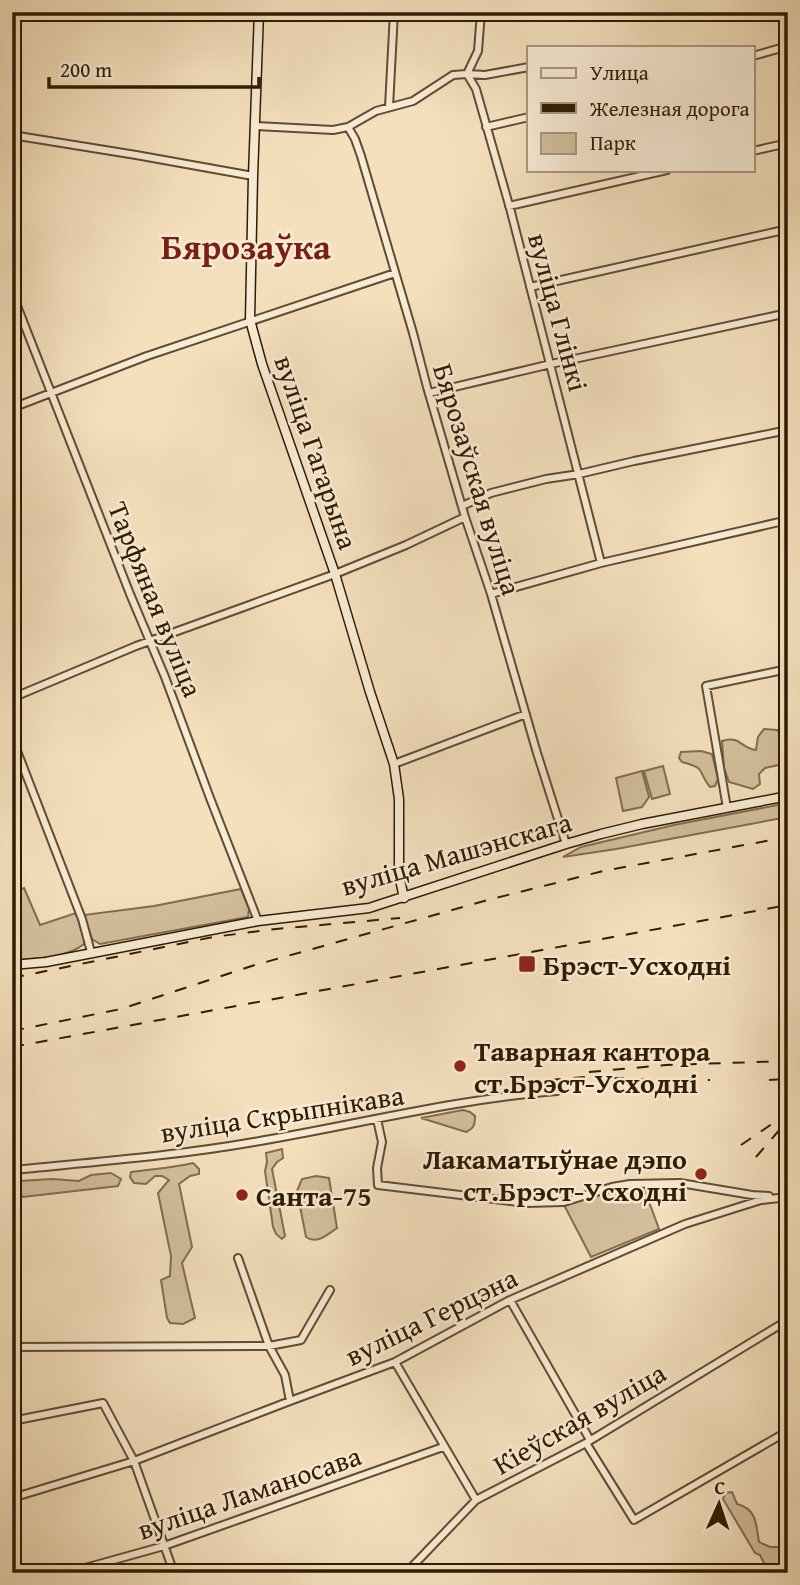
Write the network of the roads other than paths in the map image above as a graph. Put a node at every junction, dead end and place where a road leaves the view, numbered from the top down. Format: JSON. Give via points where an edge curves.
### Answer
{"nodes":[{"id":1,"x":259,"y":12,"type":"edge"},
{"id":2,"x":394,"y":12,"type":"edge"},
{"id":3,"x":481,"y":12,"type":"edge"},
{"id":4,"x":788,"y":46,"type":"edge"},
{"id":5,"x":754,"y":56,"type":"edge"},
{"id":6,"x":527,"y":67,"type":"edge"},
{"id":7,"x":467,"y":74,"type":"junction"},
{"id":8,"x":389,"y":107,"type":"junction"},
{"id":9,"x":527,"y":117,"type":"edge"},
{"id":10,"x":256,"y":126,"type":"junction"},
{"id":11,"x":348,"y":127,"type":"junction"},
{"id":12,"x":486,"y":127,"type":"junction"},
{"id":13,"x":12,"y":135,"type":"edge"},
{"id":14,"x":788,"y":143,"type":"edge"},
{"id":15,"x":754,"y":151,"type":"edge"},
{"id":16,"x":658,"y":172,"type":"edge"},
{"id":17,"x":253,"y":176,"type":"junction"},
{"id":18,"x":509,"y":206,"type":"junction"},
{"id":19,"x":788,"y":229,"type":"edge"},
{"id":20,"x":395,"y":273,"type":"junction"},
{"id":21,"x":530,"y":287,"type":"junction"},
{"id":22,"x":12,"y":293,"type":"edge"},
{"id":23,"x":788,"y":313,"type":"edge"},
{"id":24,"x":250,"y":320,"type":"junction"},
{"id":25,"x":551,"y":364,"type":"junction"},
{"id":26,"x":51,"y":393,"type":"junction"},
{"id":27,"x":429,"y":393,"type":"junction"},
{"id":28,"x":12,"y":408,"type":"edge"},
{"id":29,"x":788,"y":430,"type":"edge"},
{"id":30,"x":579,"y":474,"type":"junction"},
{"id":31,"x":463,"y":506,"type":"junction"},
{"id":32,"x":465,"y":517,"type":"junction"},
{"id":33,"x":788,"y":520,"type":"edge"},
{"id":34,"x":601,"y":563,"type":"junction"},
{"id":35,"x":335,"y":574,"type":"junction"},
{"id":36,"x":491,"y":594,"type":"junction"},
{"id":37,"x":151,"y":641,"type":"junction"},
{"id":38,"x":788,"y":669,"type":"edge"},
{"id":39,"x":12,"y":698,"type":"edge"},
{"id":40,"x":526,"y":715,"type":"junction"},
{"id":41,"x":12,"y":738,"type":"edge"},
{"id":42,"x":394,"y":764,"type":"junction"},
{"id":43,"x":788,"y":796,"type":"edge"},
{"id":44,"x":727,"y":808,"type":"junction"},
{"id":45,"x":566,"y":844,"type":"junction"},
{"id":46,"x":404,"y":898,"type":"junction"},
{"id":47,"x":258,"y":921,"type":"junction"},
{"id":48,"x":91,"y":952,"type":"junction"},
{"id":49,"x":12,"y":965,"type":"edge"},
{"id":50,"x":558,"y":1091,"type":"dead end"},
{"id":51,"x":377,"y":1119,"type":"junction"},
{"id":52,"x":12,"y":1170,"type":"edge"},
{"id":53,"x":784,"y":1197,"type":"edge"},
{"id":54,"x":238,"y":1258,"type":"dead end"},
{"id":55,"x":330,"y":1290,"type":"dead end"},
{"id":56,"x":510,"y":1300,"type":"junction"},
{"id":57,"x":788,"y":1320,"type":"edge"},
{"id":58,"x":269,"y":1346,"type":"junction"},
{"id":59,"x":12,"y":1347,"type":"edge"},
{"id":60,"x":395,"y":1362,"type":"junction"},
{"id":61,"x":290,"y":1401,"type":"junction"},
{"id":62,"x":12,"y":1421,"type":"edge"},
{"id":63,"x":788,"y":1432,"type":"edge"},
{"id":64,"x":588,"y":1441,"type":"junction"},
{"id":65,"x":443,"y":1447,"type":"junction"},
{"id":66,"x":134,"y":1461,"type":"junction"},
{"id":67,"x":12,"y":1498,"type":"edge"},
{"id":68,"x":476,"y":1500,"type":"junction"},
{"id":69,"x":164,"y":1546,"type":"junction"},
{"id":70,"x":68,"y":1573,"type":"edge"},
{"id":71,"x":174,"y":1573,"type":"edge"},
{"id":72,"x":406,"y":1573,"type":"edge"}],
"edges":[{"from":1,"to":10,"type":"street","name":"вуліца Гагарына"},
{"from":2,"to":8,"type":"street"},
{"from":3,"to":7,"type":"street","via":[[478,51]]},
{"from":4,"to":5,"type":"street"},
{"from":6,"to":7,"type":"street"},
{"from":7,"to":8,"type":"street","via":[[453,75],[413,102]]},
{"from":7,"to":12,"type":"street","name":"вуліца Глінкі"},
{"from":8,"to":11,"type":"street"},
{"from":9,"to":12,"type":"street"},
{"from":10,"to":11,"type":"street"},
{"from":10,"to":17,"type":"street","name":"вуліца Гагарына"},
{"from":11,"to":20,"type":"street","name":"Бярозаўская вуліца"},
{"from":12,"to":18,"type":"street","name":"вуліца Глінкі"},
{"from":13,"to":17,"type":"street"},
{"from":14,"to":15,"type":"street"},
{"from":16,"to":18,"type":"street"},
{"from":17,"to":24,"type":"street","name":"вуліца Гагарына"},
{"from":18,"to":21,"type":"street","name":"вуліца Глінкі"},
{"from":19,"to":21,"type":"street"},
{"from":20,"to":24,"type":"street"},
{"from":20,"to":27,"type":"street","name":"Бярозаўская вуліца"},
{"from":21,"to":25,"type":"street","name":"вуліца Глінкі"},
{"from":22,"to":26,"type":"street","name":"Тарфяная вуліца"},
{"from":23,"to":25,"type":"street"},
{"from":24,"to":26,"type":"street"},
{"from":24,"to":35,"type":"street","name":"вуліца Гагарына"},
{"from":25,"to":27,"type":"street"},
{"from":25,"to":30,"type":"street","name":"вуліца Глінкі"},
{"from":26,"to":28,"type":"street"},
{"from":26,"to":37,"type":"street","name":"Тарфяная вуліца"},
{"from":27,"to":31,"type":"street","name":"Бярозаўская вуліца"},
{"from":29,"to":30,"type":"street"},
{"from":30,"to":31,"type":"street","via":[[491,493]]},
{"from":30,"to":34,"type":"street","name":"вуліца Глінкі"},
{"from":31,"to":32,"type":"street","name":"Бярозаўская вуліца"},
{"from":32,"to":35,"type":"street"},
{"from":32,"to":36,"type":"street","name":"Бярозаўская вуліца"},
{"from":33,"to":34,"type":"street"},
{"from":34,"to":36,"type":"street"},
{"from":35,"to":37,"type":"street"},
{"from":35,"to":42,"type":"street","name":"вуліца Гагарына"},
{"from":36,"to":40,"type":"street","name":"Бярозаўская вуліца"},
{"from":37,"to":39,"type":"street"},
{"from":37,"to":47,"type":"street","name":"Тарфяная вуліца"},
{"from":38,"to":44,"type":"street","via":[[706,687]]},
{"from":40,"to":42,"type":"street"},
{"from":40,"to":45,"type":"street","name":"Бярозаўская вуліца"},
{"from":41,"to":48,"type":"street"},
{"from":42,"to":46,"type":"street","name":"вуліца Гагарына"},
{"from":43,"to":44,"type":"street","name":"вуліца Машэнскага"},
{"from":44,"to":45,"type":"street","name":"вуліца Машэнскага"},
{"from":45,"to":46,"type":"street","name":"вуліца Машэнскага"},
{"from":46,"to":47,"type":"street","name":"вуліца Машэнскага","via":[[357,910]]},
{"from":47,"to":48,"type":"street","name":"вуліца Машэнскага"},
{"from":48,"to":49,"type":"street","name":"вуліца Машэнскага"},
{"from":50,"to":51,"type":"street","name":"вуліца Скрыпнікава"},
{"from":51,"to":52,"type":"street","name":"вуліца Скрыпнікава","via":[[229,1147]]},
{"from":51,"to":53,"type":"street","via":[[382,1142],[378,1185],[543,1203],[564,1202],[630,1184],[680,1183]]},
{"from":53,"to":56,"type":"street","name":"вуліца Герцэна","via":[[685,1224]]},
{"from":54,"to":58,"type":"street"},
{"from":55,"to":58,"type":"street","via":[[301,1340]]},
{"from":56,"to":60,"type":"street","name":"вуліца Герцэна"},
{"from":56,"to":64,"type":"street"},
{"from":57,"to":64,"type":"street","name":"Кіеўская вуліца"},
{"from":58,"to":59,"type":"street"},
{"from":58,"to":61,"type":"street","via":[[285,1375]]},
{"from":60,"to":61,"type":"street","name":"вуліца Герцэна"},
{"from":60,"to":65,"type":"street"},
{"from":61,"to":66,"type":"street","name":"вуліца Герцэна"},
{"from":62,"to":66,"type":"street","via":[[103,1403]]},
{"from":63,"to":64,"type":"street","via":[[634,1520]]},
{"from":64,"to":68,"type":"street","name":"Кіеўская вуліца"},
{"from":65,"to":68,"type":"street"},
{"from":65,"to":69,"type":"street","name":"вуліца Ламаносава"},
{"from":66,"to":67,"type":"street","name":"вуліца Герцэна"},
{"from":66,"to":69,"type":"street"},
{"from":68,"to":72,"type":"street","name":"Кіеўская вуліца"},
{"from":69,"to":70,"type":"street","name":"вуліца Ламаносава"},
{"from":69,"to":71,"type":"street"}]}
